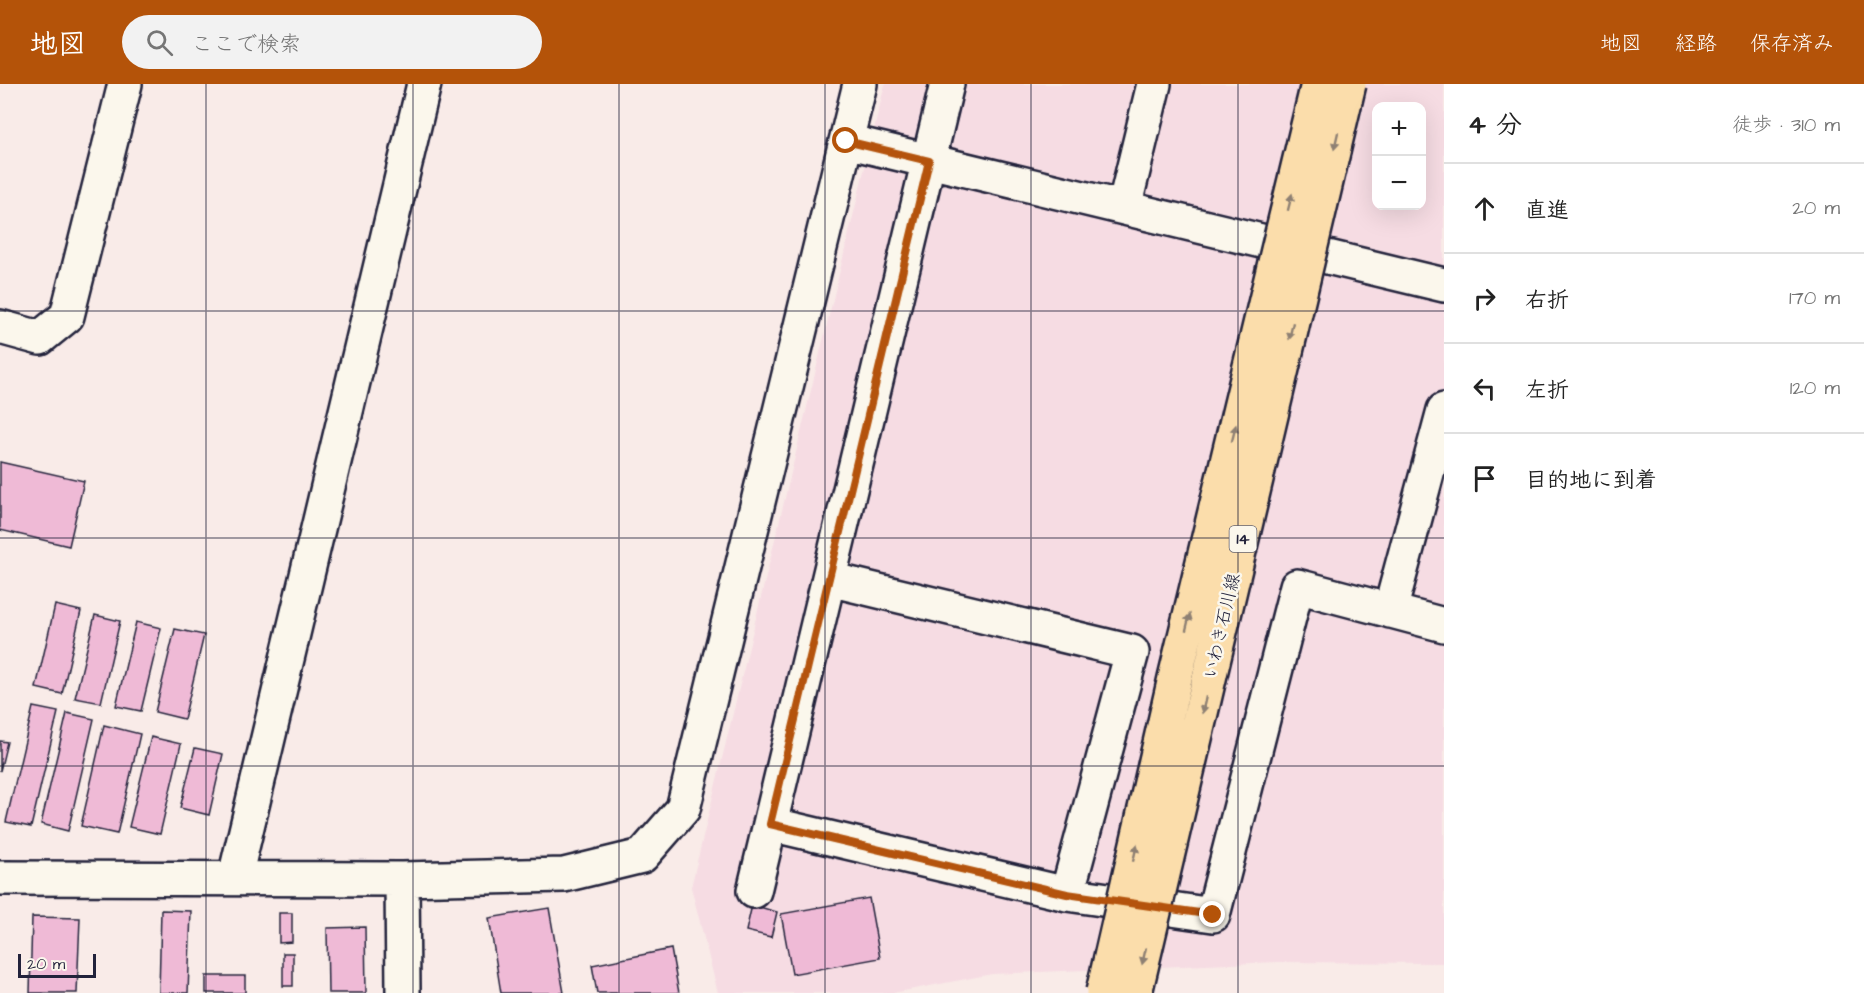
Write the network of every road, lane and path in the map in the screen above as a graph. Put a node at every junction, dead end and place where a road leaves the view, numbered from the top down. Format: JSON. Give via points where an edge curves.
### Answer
{"nodes":[{"id":1,"x":124,"y":84,"type":"edge"},
{"id":2,"x":424,"y":84,"type":"edge"},
{"id":3,"x":860,"y":84,"type":"edge"},
{"id":4,"x":947,"y":84,"type":"edge"},
{"id":5,"x":1154,"y":84,"type":"edge"},
{"id":6,"x":1318,"y":84,"type":"edge"},
{"id":7,"x":1350,"y":84,"type":"edge"},
{"id":8,"x":846,"y":141,"type":"junction"},
{"id":9,"x":929,"y":161,"type":"junction"},
{"id":10,"x":1124,"y":208,"type":"junction"},
{"id":11,"x":1444,"y":285,"type":"edge"},
{"id":12,"x":0,"y":327,"type":"edge"},
{"id":13,"x":1444,"y":410,"type":"edge"},
{"id":14,"x":829,"y":579,"type":"junction"},
{"id":15,"x":1390,"y":611,"type":"junction"},
{"id":16,"x":1444,"y":625,"type":"edge"},
{"id":17,"x":770,"y":824,"type":"junction"},
{"id":18,"x":235,"y":877,"type":"junction"},
{"id":19,"x":0,"y":878,"type":"edge"},
{"id":20,"x":402,"y":879,"type":"junction"},
{"id":21,"x":754,"y":891,"type":"dead end"},
{"id":22,"x":1067,"y":894,"type":"junction"},
{"id":23,"x":1103,"y":992,"type":"edge"},
{"id":24,"x":403,"y":993,"type":"edge"},
{"id":25,"x":1135,"y":993,"type":"edge"}],
"edges":[{"from":1,"to":12,"type":"street","via":[[68,316],[40,338]]},
{"from":2,"to":18,"type":"street"},
{"from":3,"to":8,"type":"street"},
{"from":4,"to":9,"type":"street"},
{"from":5,"to":10,"type":"street"},
{"from":23,"to":6,"type":"main road","name":"いわき石川線","number":"14","one_way":true,"bridge":true},
{"from":7,"to":25,"type":"main road","name":"いわき石川線","number":"14","one_way":true,"bridge":true},
{"from":8,"to":9,"type":"street"},
{"from":8,"to":20,"type":"street","via":[[683,809],[642,856],[564,875]]},
{"from":9,"to":10,"type":"street"},
{"from":9,"to":14,"type":"street"},
{"from":10,"to":11,"type":"street"},
{"from":13,"to":15,"type":"street"},
{"from":14,"to":17,"type":"street"},
{"from":14,"to":22,"type":"street","via":[[1132,652]]},
{"from":15,"to":16,"type":"street"},
{"from":15,"to":22,"type":"street","via":[[1298,586],[1213,915]]},
{"from":17,"to":21,"type":"street"},
{"from":17,"to":22,"type":"street"},
{"from":18,"to":19,"type":"street"},
{"from":18,"to":20,"type":"street"},
{"from":20,"to":24,"type":"street"}]}
